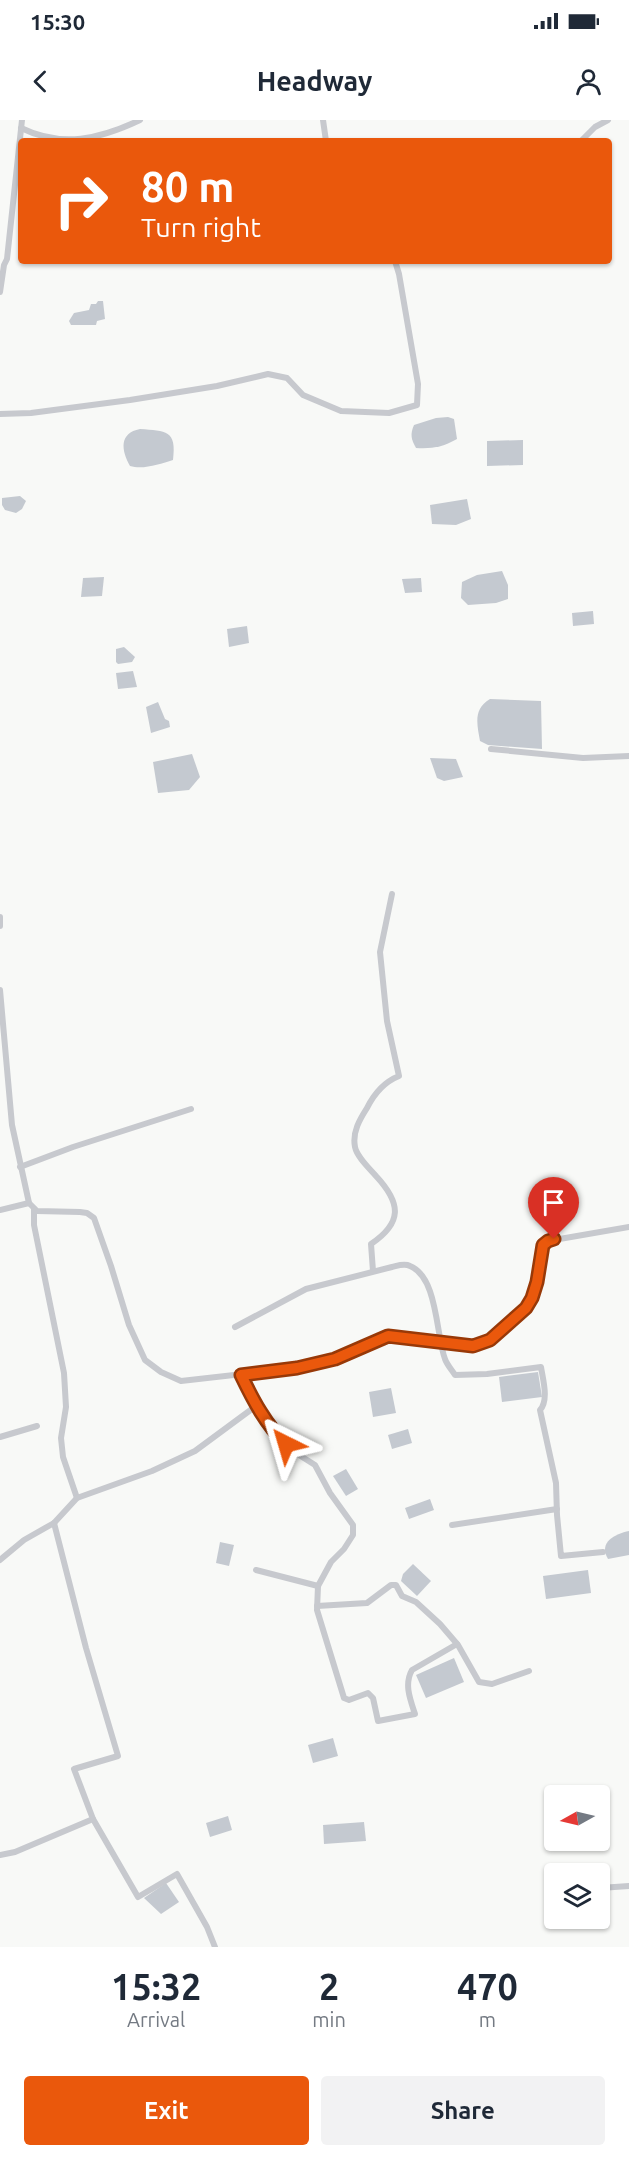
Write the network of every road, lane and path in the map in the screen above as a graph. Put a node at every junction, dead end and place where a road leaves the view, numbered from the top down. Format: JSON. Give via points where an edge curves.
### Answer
{"nodes":[{"id":1,"x":22,"y":120,"type":"edge"},
{"id":2,"x":140,"y":120,"type":"edge"},
{"id":3,"x":323,"y":120,"type":"edge"},
{"id":4,"x":608,"y":120,"type":"edge"},
{"id":5,"x":21,"y":128,"type":"junction"},
{"id":6,"x":20,"y":138,"type":"edge"},
{"id":7,"x":48,"y":138,"type":"edge"},
{"id":8,"x":77,"y":138,"type":"edge"},
{"id":9,"x":326,"y":138,"type":"edge"},
{"id":10,"x":584,"y":138,"type":"edge"},
{"id":11,"x":18,"y":156,"type":"edge"},
{"id":12,"x":396,"y":264,"type":"edge"},
{"id":13,"x":0,"y":292,"type":"edge"},
{"id":14,"x":0,"y":414,"type":"edge"},
{"id":15,"x":491,"y":749,"type":"dead end"},
{"id":16,"x":629,"y":756,"type":"edge"},
{"id":17,"x":392,"y":894,"type":"dead end"},
{"id":18,"x":0,"y":917,"type":"edge"},
{"id":19,"x":0,"y":926,"type":"edge"},
{"id":20,"x":0,"y":990,"type":"edge"},
{"id":21,"x":191,"y":1109,"type":"dead end"},
{"id":22,"x":20,"y":1167,"type":"junction"},
{"id":23,"x":32,"y":1206,"type":"junction"},
{"id":24,"x":0,"y":1210,"type":"edge"},
{"id":25,"x":629,"y":1227,"type":"edge"},
{"id":26,"x":373,"y":1271,"type":"junction"},
{"id":27,"x":235,"y":1327,"type":"dead end"},
{"id":28,"x":441,"y":1342,"type":"junction"},
{"id":29,"x":241,"y":1375,"type":"junction"},
{"id":30,"x":256,"y":1406,"type":"junction"},
{"id":31,"x":38,"y":1426,"type":"dead end"},
{"id":32,"x":0,"y":1437,"type":"edge"},
{"id":33,"x":77,"y":1498,"type":"junction"},
{"id":34,"x":557,"y":1509,"type":"junction"},
{"id":35,"x":54,"y":1522,"type":"junction"},
{"id":36,"x":452,"y":1525,"type":"dead end"},
{"id":37,"x":603,"y":1552,"type":"dead end"},
{"id":38,"x":0,"y":1560,"type":"edge"},
{"id":39,"x":256,"y":1570,"type":"dead end"},
{"id":40,"x":318,"y":1586,"type":"junction"},
{"id":41,"x":317,"y":1606,"type":"junction"},
{"id":42,"x":457,"y":1644,"type":"junction"},
{"id":43,"x":530,"y":1671,"type":"dead end"},
{"id":44,"x":93,"y":1819,"type":"junction"},
{"id":45,"x":0,"y":1855,"type":"edge"},
{"id":46,"x":629,"y":1886,"type":"edge"},
{"id":47,"x":610,"y":1887,"type":"edge"},
{"id":48,"x":215,"y":1947,"type":"edge"}],
"edges":[{"from":1,"to":5,"type":"street"},
{"from":2,"to":8,"type":"street","via":[[110,132]]},
{"from":3,"to":9,"type":"street"},
{"from":4,"to":10,"type":"street"},
{"from":5,"to":6,"type":"street"},
{"from":5,"to":7,"type":"street"},
{"from":11,"to":13,"type":"street"},
{"from":12,"to":14,"type":"street","via":[[418,384],[417,405],[389,413],[341,411],[303,395],[287,378],[268,374],[130,400]]},
{"from":15,"to":16,"type":"street","via":[[583,758]]},
{"from":17,"to":26,"type":"street","via":[[380,952],[387,1021],[399,1076],[387,1080],[371,1099],[354,1133],[355,1148],[395,1206],[395,1220],[371,1244]]},
{"from":18,"to":19,"type":"street"},
{"from":20,"to":22,"type":"street","via":[[12,1125]]},
{"from":21,"to":22,"type":"street"},
{"from":22,"to":23,"type":"street"},
{"from":23,"to":24,"type":"street"},
{"from":23,"to":29,"type":"street","via":[[37,1211],[87,1213],[94,1218],[129,1325],[145,1360],[181,1381]]},
{"from":23,"to":33,"type":"street","via":[[64,1373],[63,1457]]},
{"from":25,"to":28,"type":"street","via":[[548,1241],[543,1245],[535,1291],[526,1308],[490,1340],[473,1346]]},
{"from":26,"to":27,"type":"street","via":[[306,1289]]},
{"from":26,"to":28,"type":"street","via":[[406,1264],[423,1277],[433,1297]]},
{"from":28,"to":29,"type":"street","via":[[388,1336],[335,1359]]},
{"from":28,"to":34,"type":"street","via":[[455,1376],[541,1367],[544,1395],[540,1410],[556,1483]]},
{"from":29,"to":30,"type":"street"},
{"from":30,"to":33,"type":"street","via":[[195,1451]]},
{"from":30,"to":40,"type":"street","via":[[277,1435],[315,1466],[353,1526],[353,1535]]},
{"from":31,"to":32,"type":"street"},
{"from":33,"to":35,"type":"street"},
{"from":34,"to":36,"type":"street"},
{"from":34,"to":37,"type":"street","via":[[561,1556]]},
{"from":35,"to":38,"type":"street"},
{"from":35,"to":44,"type":"street","via":[[117,1756],[74,1769]]},
{"from":39,"to":40,"type":"street"},
{"from":40,"to":41,"type":"street"},
{"from":41,"to":42,"type":"street","via":[[367,1603],[396,1585],[402,1596],[416,1602]]},
{"from":41,"to":42,"type":"street","via":[[344,1698],[368,1693],[373,1698],[378,1721],[415,1714],[408,1690],[412,1670]]},
{"from":42,"to":43,"type":"street","via":[[479,1682],[492,1683]]},
{"from":44,"to":45,"type":"street"},
{"from":44,"to":48,"type":"street","via":[[138,1897],[177,1874]]},
{"from":46,"to":47,"type":"street"}]}
